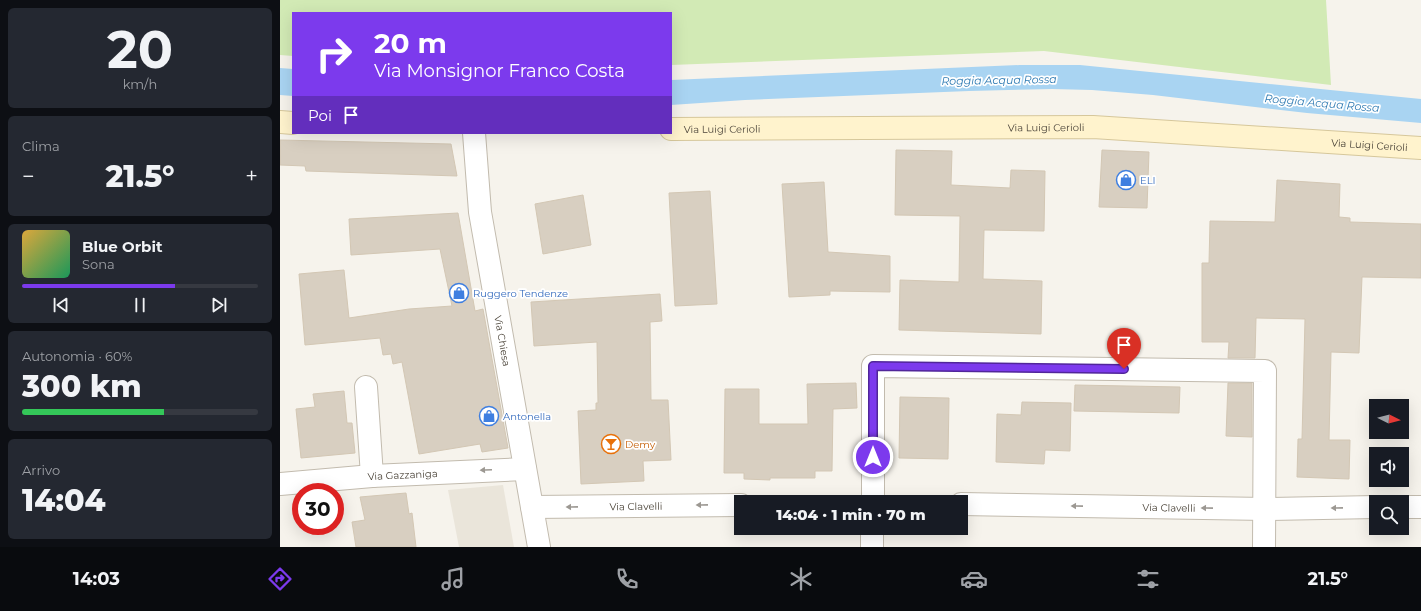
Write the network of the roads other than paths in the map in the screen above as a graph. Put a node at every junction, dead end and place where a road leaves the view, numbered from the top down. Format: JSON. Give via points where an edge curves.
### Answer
{"nodes":[{"id":1,"x":280,"y":122,"type":"edge"},
{"id":2,"x":292,"y":123,"type":"edge"},
{"id":3,"x":672,"y":129,"type":"edge"},
{"id":4,"x":474,"y":134,"type":"edge"},
{"id":5,"x":1421,"y":148,"type":"edge"},
{"id":6,"x":366,"y":387,"type":"dead end"},
{"id":7,"x":525,"y":469,"type":"junction"},
{"id":8,"x":372,"y":476,"type":"junction"},
{"id":9,"x":280,"y":484,"type":"edge"},
{"id":10,"x":873,"y":495,"type":"edge"},
{"id":11,"x":968,"y":504,"type":"edge"},
{"id":12,"x":734,"y":505,"type":"edge"},
{"id":13,"x":532,"y":507,"type":"junction"},
{"id":14,"x":1409,"y":507,"type":"edge"},
{"id":15,"x":1421,"y":507,"type":"edge"},
{"id":16,"x":1369,"y":508,"type":"edge"},
{"id":17,"x":1266,"y":509,"type":"junction"},
{"id":18,"x":872,"y":535,"type":"edge"},
{"id":19,"x":539,"y":547,"type":"edge"},
{"id":20,"x":872,"y":547,"type":"edge"},
{"id":21,"x":1264,"y":547,"type":"edge"}],
"edges":[{"from":1,"to":2,"type":"street"},
{"from":3,"to":5,"type":"street","name":"Via Luigi Cerioli","via":[[1093,127]]},
{"from":4,"to":7,"type":"street","name":"Via Chiesa","via":[[480,212]]},
{"from":6,"to":8,"type":"street"},
{"from":7,"to":8,"type":"street","name":"Via Gazzaniga","one_way":true},
{"from":7,"to":13,"type":"street","name":"Via Chiesa"},
{"from":8,"to":9,"type":"street","name":"Via Gazzaniga"},
{"from":10,"to":17,"type":"street","via":[[873,366],[1265,371]]},
{"from":17,"to":11,"type":"street","name":"Via Clavelli","one_way":true},
{"from":12,"to":13,"type":"street","name":"Via Clavelli","one_way":true},
{"from":13,"to":19,"type":"street","name":"Via Chiesa"},
{"from":14,"to":15,"type":"street"},
{"from":16,"to":17,"type":"street","name":"Via Clavelli","one_way":true},
{"from":17,"to":21,"type":"street"},
{"from":18,"to":20,"type":"street"}]}
